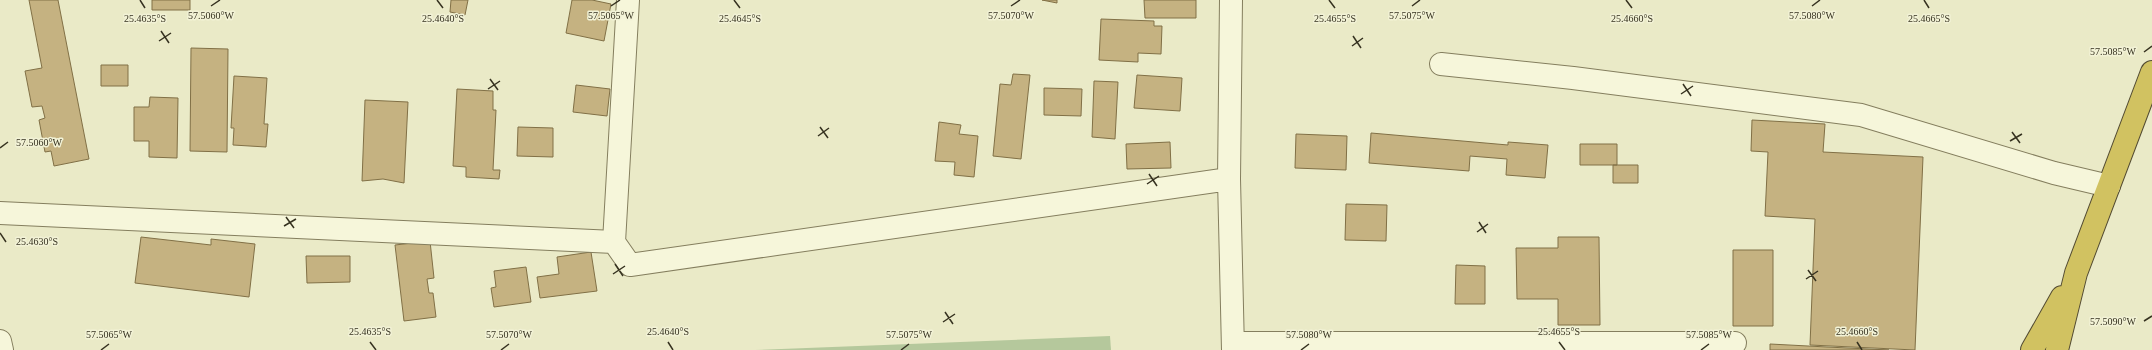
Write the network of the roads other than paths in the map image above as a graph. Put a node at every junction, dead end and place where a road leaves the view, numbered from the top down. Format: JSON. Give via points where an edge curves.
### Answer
{"nodes":[{"id":1,"x":628,"y":0,"type":"edge"},
{"id":2,"x":1231,"y":0,"type":"edge"},
{"id":3,"x":1441,"y":64,"type":"dead end"},
{"id":4,"x":2152,"y":72,"type":"edge"},
{"id":5,"x":1229,"y":178,"type":"junction"},
{"id":6,"x":2109,"y":186,"type":"junction"},
{"id":7,"x":0,"y":213,"type":"edge"},
{"id":8,"x":614,"y":242,"type":"junction"},
{"id":9,"x":2076,"y":273,"type":"junction"},
{"id":10,"x":0,"y":341,"type":"edge"},
{"id":11,"x":1735,"y":343,"type":"dead end"},
{"id":12,"x":1233,"y":346,"type":"edge"},
{"id":13,"x":2,"y":350,"type":"edge"},
{"id":14,"x":2032,"y":350,"type":"edge"},
{"id":15,"x":2057,"y":350,"type":"edge"}],
"edges":[{"from":1,"to":8,"type":"street"},
{"from":2,"to":5,"type":"street"},
{"from":3,"to":6,"type":"street","via":[[1573,78],[1861,115],[2054,173]]},
{"from":4,"to":6,"type":"highway"},
{"from":5,"to":8,"type":"street","via":[[630,265]]},
{"from":5,"to":12,"type":"street"},
{"from":6,"to":9,"type":"highway"},
{"from":7,"to":8,"type":"street"},
{"from":9,"to":14,"type":"highway"},
{"from":9,"to":15,"type":"highway"},
{"from":10,"to":13,"type":"street"},
{"from":11,"to":12,"type":"street"}]}
